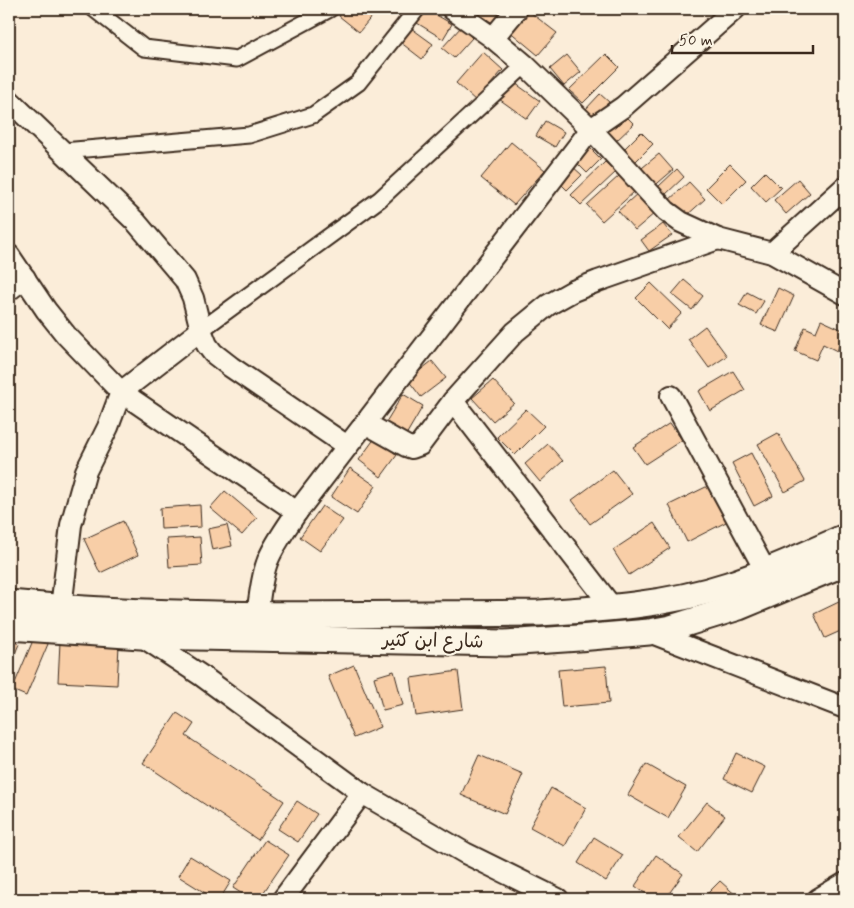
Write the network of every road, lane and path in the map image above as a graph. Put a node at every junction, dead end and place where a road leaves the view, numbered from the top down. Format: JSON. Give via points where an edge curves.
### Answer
{"nodes":[{"id":1,"x":94,"y":9,"type":"edge"},
{"id":2,"x":330,"y":9,"type":"edge"},
{"id":3,"x":417,"y":9,"type":"edge"},
{"id":4,"x":452,"y":9,"type":"edge"},
{"id":5,"x":517,"y":9,"type":"edge"},
{"id":6,"x":735,"y":9,"type":"edge"},
{"id":7,"x":493,"y":38,"type":"junction"},
{"id":8,"x":525,"y":65,"type":"junction"},
{"id":9,"x":9,"y":100,"type":"edge"},
{"id":10,"x":592,"y":129,"type":"junction"},
{"id":11,"x":63,"y":151,"type":"junction"},
{"id":12,"x":845,"y":187,"type":"edge"},
{"id":13,"x":718,"y":239,"type":"junction"},
{"id":14,"x":772,"y":253,"type":"junction"},
{"id":15,"x":9,"y":255,"type":"edge"},
{"id":16,"x":17,"y":284,"type":"edge"},
{"id":17,"x":845,"y":294,"type":"edge"},
{"id":18,"x":200,"y":330,"type":"junction"},
{"id":19,"x":122,"y":392,"type":"junction"},
{"id":20,"x":671,"y":396,"type":"dead end"},
{"id":21,"x":454,"y":402,"type":"junction"},
{"id":22,"x":364,"y":424,"type":"junction"},
{"id":23,"x":347,"y":446,"type":"junction"},
{"id":24,"x":297,"y":512,"type":"junction"},
{"id":25,"x":845,"y":537,"type":"edge"},
{"id":26,"x":845,"y":563,"type":"edge"},
{"id":27,"x":766,"y":572,"type":"junction"},
{"id":28,"x":9,"y":603,"type":"edge"},
{"id":29,"x":612,"y":607,"type":"junction"},
{"id":30,"x":61,"y":608,"type":"junction"},
{"id":31,"x":257,"y":615,"type":"junction"},
{"id":32,"x":9,"y":627,"type":"edge"},
{"id":33,"x":649,"y":632,"type":"junction"},
{"id":34,"x":141,"y":636,"type":"junction"},
{"id":35,"x":845,"y":708,"type":"edge"},
{"id":36,"x":362,"y":793,"type":"junction"},
{"id":37,"x":845,"y":883,"type":"edge"},
{"id":38,"x":284,"y":899,"type":"edge"},
{"id":39,"x":558,"y":899,"type":"edge"},
{"id":40,"x":818,"y":899,"type":"edge"}],
"edges":[{"from":1,"to":2,"type":"street","via":[[144,48],[237,60]]},
{"from":3,"to":11,"type":"street","via":[[358,83],[312,115],[249,134]]},
{"from":4,"to":7,"type":"street"},
{"from":5,"to":7,"type":"street"},
{"from":6,"to":10,"type":"street","via":[[623,108]]},
{"from":7,"to":8,"type":"street"},
{"from":8,"to":10,"type":"street"},
{"from":8,"to":18,"type":"street","via":[[380,198]]},
{"from":9,"to":11,"type":"street"},
{"from":10,"to":13,"type":"street","via":[[666,211],[681,222]]},
{"from":10,"to":22,"type":"street"},
{"from":11,"to":18,"type":"street","via":[[136,222],[185,280]]},
{"from":12,"to":14,"type":"street"},
{"from":13,"to":14,"type":"street"},
{"from":13,"to":21,"type":"street","via":[[598,280],[548,305],[515,332]]},
{"from":14,"to":17,"type":"street"},
{"from":15,"to":16,"type":"street"},
{"from":16,"to":19,"type":"street"},
{"from":18,"to":19,"type":"street"},
{"from":18,"to":23,"type":"street","via":[[210,349],[231,368]]},
{"from":19,"to":24,"type":"street"},
{"from":19,"to":30,"type":"street","via":[[86,472],[70,525]]},
{"from":20,"to":27,"type":"street"},
{"from":21,"to":22,"type":"street","via":[[416,447],[406,446]]},
{"from":21,"to":29,"type":"street"},
{"from":22,"to":23,"type":"street"},
{"from":23,"to":24,"type":"street"},
{"from":24,"to":31,"type":"street","via":[[268,560]]},
{"from":25,"to":27,"type":"street","name":"شارع ابن كثير"},
{"from":26,"to":33,"type":"street","name":"شارع ابن كثير","via":[[739,607]]},
{"from":27,"to":29,"type":"street","name":"شارع ابن كثير","via":[[677,599]]},
{"from":28,"to":30,"type":"street","name":"شارع ابن كثير"},
{"from":29,"to":31,"type":"street","name":"شارع ابن كثير","via":[[539,613]]},
{"from":30,"to":31,"type":"street","name":"شارع ابن كثير"},
{"from":32,"to":34,"type":"street","name":"شارع ابن كثير"},
{"from":33,"to":34,"type":"street","name":"شارع ابن كثير","via":[[505,642]]},
{"from":33,"to":35,"type":"street"},
{"from":34,"to":36,"type":"street","via":[[202,676]]},
{"from":36,"to":38,"type":"street"},
{"from":36,"to":39,"type":"street","via":[[465,854]]},
{"from":37,"to":40,"type":"street"}]}
